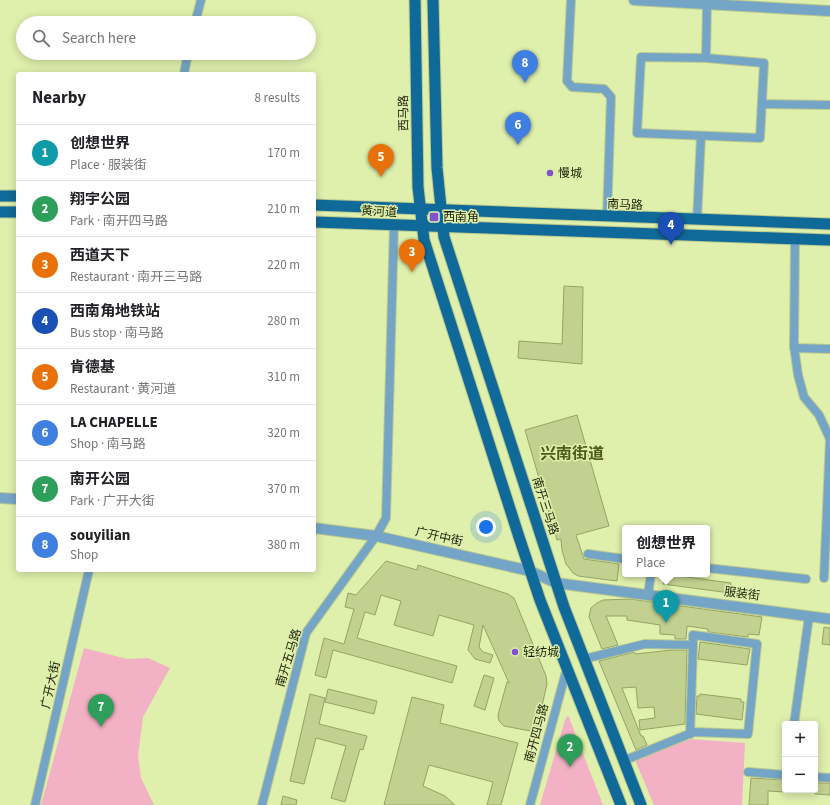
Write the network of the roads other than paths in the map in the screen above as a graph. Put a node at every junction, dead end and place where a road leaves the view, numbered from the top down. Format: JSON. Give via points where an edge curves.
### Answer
{"nodes":[{"id":1,"x":201,"y":0,"type":"edge"},
{"id":2,"x":415,"y":0,"type":"edge"},
{"id":3,"x":433,"y":0,"type":"edge"},
{"id":4,"x":571,"y":0,"type":"edge"},
{"id":5,"x":634,"y":0,"type":"edge"},
{"id":6,"x":755,"y":0,"type":"edge"},
{"id":7,"x":707,"y":4,"type":"junction"},
{"id":8,"x":830,"y":4,"type":"edge"},
{"id":9,"x":830,"y":11,"type":"edge"},
{"id":10,"x":197,"y":16,"type":"edge"},
{"id":11,"x":706,"y":58,"type":"junction"},
{"id":12,"x":187,"y":60,"type":"edge"},
{"id":13,"x":184,"y":72,"type":"edge"},
{"id":14,"x":762,"y":104,"type":"junction"},
{"id":15,"x":830,"y":105,"type":"edge"},
{"id":16,"x":701,"y":136,"type":"junction"},
{"id":17,"x":0,"y":196,"type":"edge"},
{"id":18,"x":16,"y":196,"type":"edge"},
{"id":19,"x":316,"y":205,"type":"edge"},
{"id":20,"x":420,"y":209,"type":"junction"},
{"id":21,"x":440,"y":209,"type":"junction"},
{"id":22,"x":0,"y":212,"type":"edge"},
{"id":23,"x":16,"y":212,"type":"edge"},
{"id":24,"x":607,"y":217,"type":"junction"},
{"id":25,"x":697,"y":220,"type":"junction"},
{"id":26,"x":316,"y":222,"type":"edge"},
{"id":27,"x":830,"y":224,"type":"edge"},
{"id":28,"x":394,"y":225,"type":"junction"},
{"id":29,"x":422,"y":226,"type":"junction"},
{"id":30,"x":442,"y":227,"type":"junction"},
{"id":31,"x":795,"y":239,"type":"junction"},
{"id":32,"x":830,"y":240,"type":"edge"},
{"id":33,"x":794,"y":348,"type":"junction"},
{"id":34,"x":830,"y":349,"type":"edge"},
{"id":35,"x":830,"y":439,"type":"edge"},
{"id":36,"x":0,"y":498,"type":"edge"},
{"id":37,"x":16,"y":499,"type":"edge"},
{"id":38,"x":316,"y":528,"type":"edge"},
{"id":39,"x":376,"y":536,"type":"junction"},
{"id":40,"x":588,"y":554,"type":"dead end"},
{"id":41,"x":622,"y":559,"type":"edge"},
{"id":42,"x":710,"y":568,"type":"edge"},
{"id":43,"x":530,"y":571,"type":"junction"},
{"id":44,"x":89,"y":572,"type":"edge"},
{"id":45,"x":651,"y":577,"type":"edge"},
{"id":46,"x":824,"y":578,"type":"dead end"},
{"id":47,"x":806,"y":580,"type":"dead end"},
{"id":48,"x":556,"y":583,"type":"junction"},
{"id":49,"x":648,"y":595,"type":"junction"},
{"id":50,"x":809,"y":616,"type":"junction"},
{"id":51,"x":830,"y":619,"type":"edge"},
{"id":52,"x":693,"y":644,"type":"junction"},
{"id":53,"x":584,"y":659,"type":"junction"},
{"id":54,"x":567,"y":668,"type":"junction"},
{"id":55,"x":794,"y":721,"type":"edge"},
{"id":56,"x":690,"y":734,"type":"junction"},
{"id":57,"x":623,"y":761,"type":"junction"},
{"id":58,"x":748,"y":772,"type":"dead end"},
{"id":59,"x":782,"y":775,"type":"edge"},
{"id":60,"x":818,"y":777,"type":"edge"},
{"id":61,"x":830,"y":778,"type":"edge"},
{"id":62,"x":35,"y":805,"type":"edge"},
{"id":63,"x":262,"y":805,"type":"edge"},
{"id":64,"x":530,"y":805,"type":"edge"},
{"id":65,"x":621,"y":805,"type":"edge"},
{"id":66,"x":641,"y":805,"type":"edge"}],
"edges":[{"from":1,"to":10,"type":"street"},
{"from":2,"to":20,"type":"main road","name":"西马路"},
{"from":3,"to":21,"type":"main road"},
{"from":4,"to":24,"type":"street","via":[[567,81],[572,87],[604,90],[611,97]]},
{"from":5,"to":7,"type":"street"},
{"from":6,"to":8,"type":"street"},
{"from":7,"to":9,"type":"street"},
{"from":7,"to":11,"type":"street"},
{"from":11,"to":14,"type":"street","via":[[764,63]]},
{"from":11,"to":16,"type":"street","via":[[641,57],[637,133]]},
{"from":12,"to":13,"type":"street"},
{"from":14,"to":15,"type":"street"},
{"from":14,"to":16,"type":"street","via":[[760,138]]},
{"from":16,"to":25,"type":"street"},
{"from":17,"to":18,"type":"main road"},
{"from":19,"to":20,"type":"main road","name":"黄河道"},
{"from":20,"to":21,"type":"main road","name":"南马路"},
{"from":20,"to":29,"type":"main road","name":"西马路"},
{"from":21,"to":24,"type":"main road","name":"南马路"},
{"from":21,"to":30,"type":"main road","name":"南开三马路"},
{"from":22,"to":23,"type":"main road"},
{"from":24,"to":25,"type":"main road","name":"南马路"},
{"from":25,"to":27,"type":"main road","name":"南马路"},
{"from":26,"to":28,"type":"main road","name":"黄河道"},
{"from":28,"to":29,"type":"main road","name":"黄河道"},
{"from":28,"to":39,"type":"street","name":"南开五马路","via":[[386,518]]},
{"from":29,"to":30,"type":"main road","name":"黄河道"},
{"from":29,"to":43,"type":"main road","via":[[430,260]]},
{"from":30,"to":31,"type":"main road"},
{"from":30,"to":48,"type":"main road","name":"南开三马路","via":[[452,265]]},
{"from":31,"to":32,"type":"main road"},
{"from":31,"to":33,"type":"street"},
{"from":33,"to":34,"type":"street"},
{"from":33,"to":35,"type":"street","via":[[804,397],[819,415]]},
{"from":35,"to":46,"type":"street"},
{"from":36,"to":37,"type":"street"},
{"from":38,"to":39,"type":"street","name":"广开中街"},
{"from":39,"to":43,"type":"street","name":"广开中街"},
{"from":39,"to":63,"type":"street","name":"南开五马路","via":[[306,633]]},
{"from":40,"to":41,"type":"street"},
{"from":42,"to":47,"type":"street"},
{"from":43,"to":48,"type":"street","name":"广开中街"},
{"from":43,"to":54,"type":"main road"},
{"from":44,"to":62,"type":"street","name":"广开大街"},
{"from":45,"to":49,"type":"street"},
{"from":48,"to":49,"type":"street","name":"服装街"},
{"from":48,"to":53,"type":"main road","name":"南开三马路"},
{"from":49,"to":50,"type":"street","name":"服装街"},
{"from":50,"to":51,"type":"street","name":"服装街"},
{"from":50,"to":55,"type":"street"},
{"from":52,"to":53,"type":"street","via":[[645,644]]},
{"from":52,"to":56,"type":"street"},
{"from":52,"to":56,"type":"street","via":[[693,635],[757,644],[748,734]]},
{"from":53,"to":57,"type":"main road","name":"南开三马路"},
{"from":54,"to":64,"type":"street","name":"南开四马路"},
{"from":54,"to":65,"type":"main road"},
{"from":56,"to":57,"type":"street"},
{"from":57,"to":66,"type":"main road","name":"南开三马路"},
{"from":58,"to":59,"type":"street"},
{"from":60,"to":61,"type":"street"}]}
